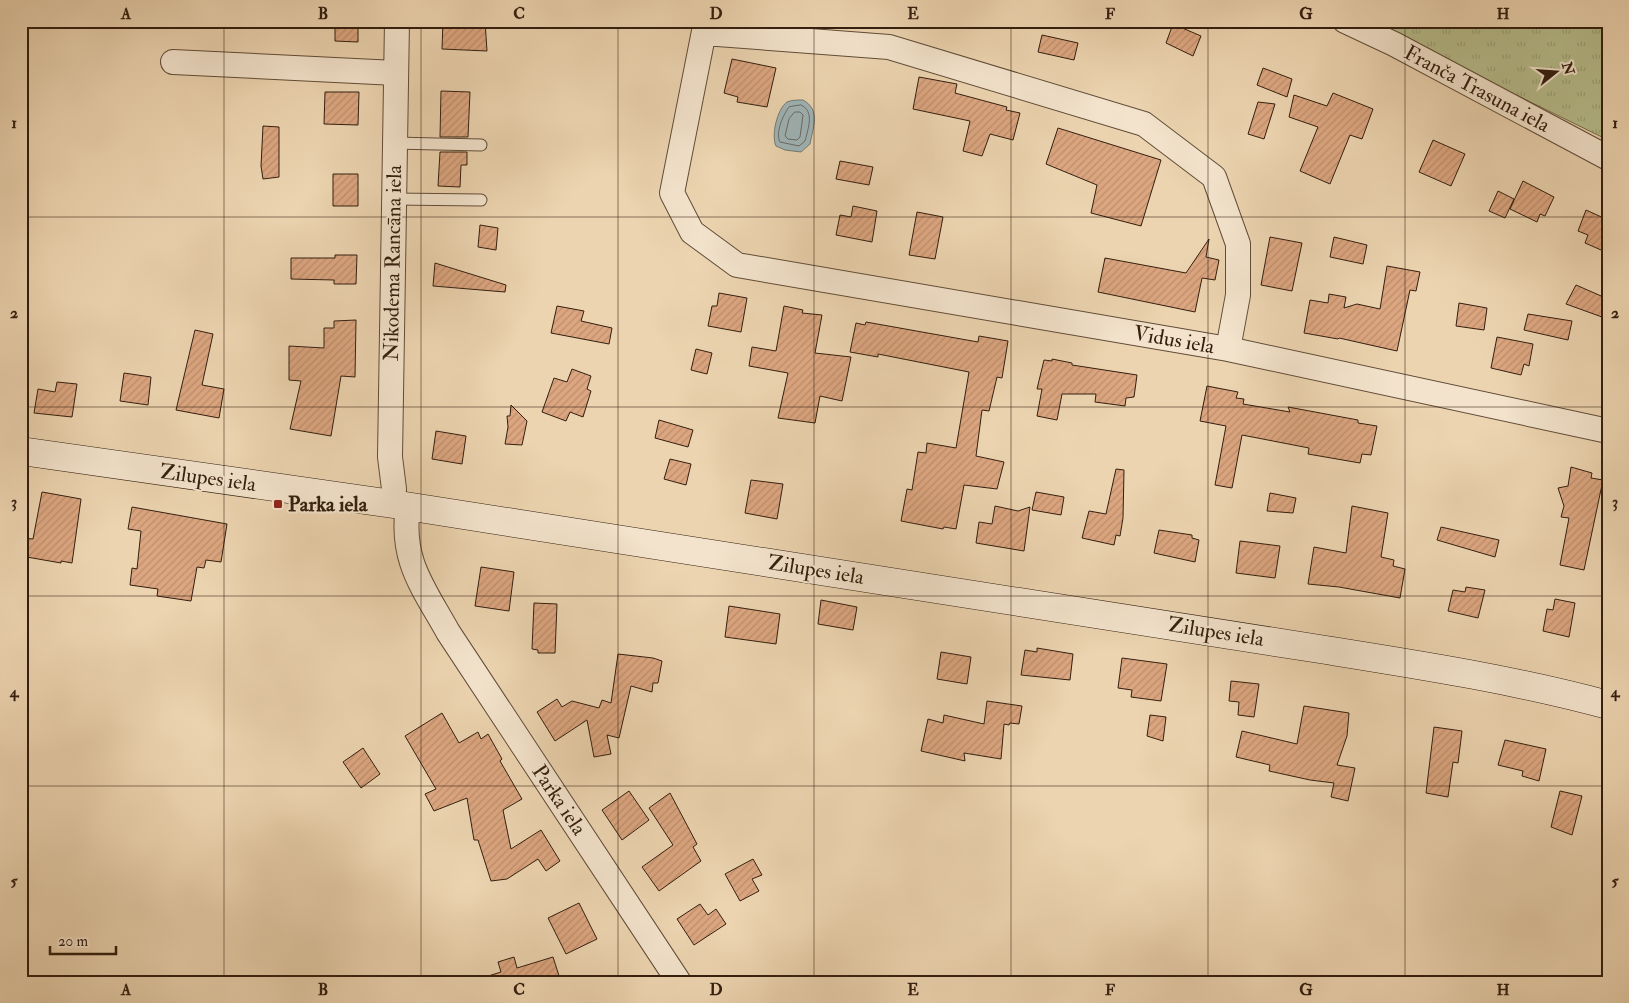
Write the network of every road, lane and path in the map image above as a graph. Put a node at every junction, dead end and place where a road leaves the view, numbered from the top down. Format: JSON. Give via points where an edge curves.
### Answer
{"nodes":[{"id":1,"x":397,"y":21,"type":"edge"},
{"id":2,"x":1345,"y":21,"type":"edge"},
{"id":3,"x":705,"y":27,"type":"edge"},
{"id":4,"x":173,"y":62,"type":"dead end"},
{"id":5,"x":396,"y":73,"type":"junction"},
{"id":6,"x":394,"y":143,"type":"junction"},
{"id":7,"x":481,"y":145,"type":"dead end"},
{"id":8,"x":1608,"y":158,"type":"edge"},
{"id":9,"x":393,"y":199,"type":"junction"},
{"id":10,"x":481,"y":200,"type":"dead end"},
{"id":11,"x":1228,"y":350,"type":"junction"},
{"id":12,"x":1608,"y":431,"type":"edge"},
{"id":13,"x":21,"y":452,"type":"edge"},
{"id":14,"x":400,"y":505,"type":"junction"},
{"id":15,"x":1608,"y":705,"type":"edge"},
{"id":16,"x":679,"y":982,"type":"edge"}],
"edges":[{"from":1,"to":5,"type":"street","name":"Nikodema Rancāna iela"},
{"from":2,"to":8,"type":"street","name":"Franča Trasuna iela"},
{"from":3,"to":11,"type":"street","via":[[889,47],[1144,124],[1214,176],[1238,244],[1238,295]]},
{"from":3,"to":11,"type":"street","name":"Vidus iela","via":[[672,192],[692,232],[737,265]]},
{"from":4,"to":5,"type":"street"},
{"from":5,"to":6,"type":"street","name":"Nikodema Rancāna iela"},
{"from":6,"to":7,"type":"lane"},
{"from":6,"to":9,"type":"street","name":"Nikodema Rancāna iela"},
{"from":9,"to":10,"type":"lane"},
{"from":9,"to":14,"type":"street","name":"Nikodema Rancāna iela","via":[[390,457],[394,489]]},
{"from":11,"to":12,"type":"street","name":"Vidus iela"},
{"from":13,"to":14,"type":"main road","name":"Zilupes iela"},
{"from":14,"to":15,"type":"main road","name":"Zilupes iela","via":[[1326,650],[1480,677]]},
{"from":14,"to":16,"type":"street","name":"Parka iela","via":[[414,571],[443,623]]}]}
